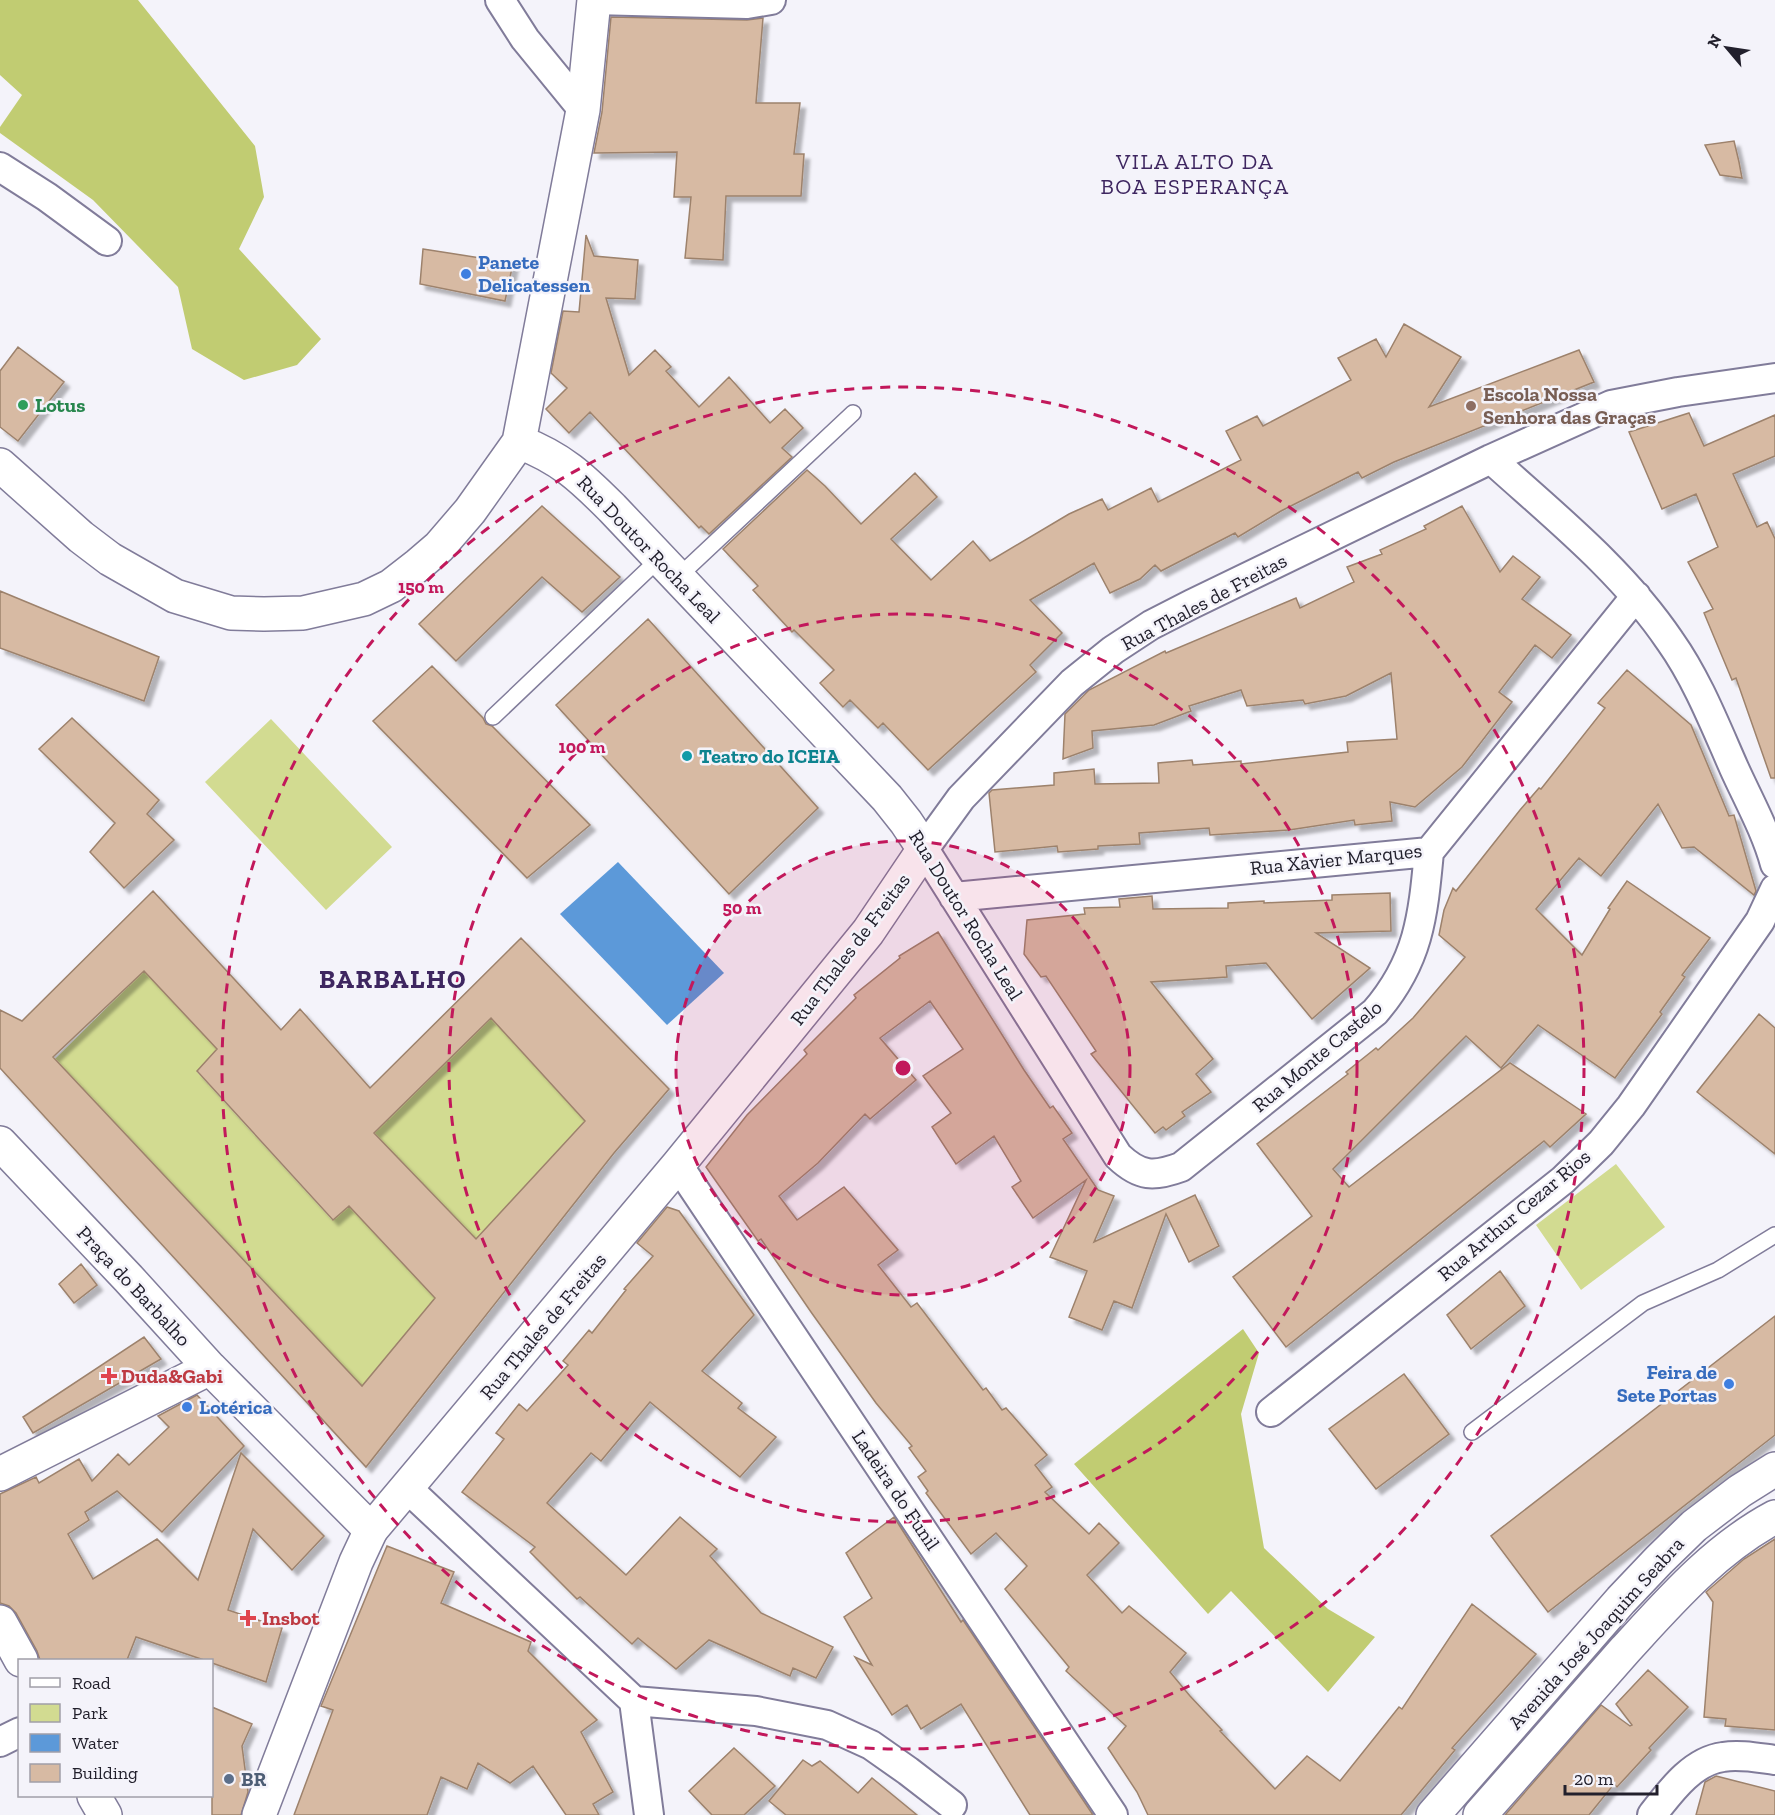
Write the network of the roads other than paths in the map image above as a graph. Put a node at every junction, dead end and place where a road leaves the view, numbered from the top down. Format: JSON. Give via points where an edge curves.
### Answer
{"nodes":[{"id":1,"x":500,"y":0,"type":"edge"},
{"id":2,"x":594,"y":0,"type":"edge"},
{"id":3,"x":771,"y":0,"type":"edge"},
{"id":4,"x":583,"y":110,"type":"junction"},
{"id":5,"x":0,"y":167,"type":"edge"},
{"id":6,"x":107,"y":241,"type":"dead end"},
{"id":7,"x":1775,"y":378,"type":"edge"},
{"id":8,"x":853,"y":413,"type":"dead end"},
{"id":9,"x":519,"y":442,"type":"junction"},
{"id":10,"x":1491,"y":459,"type":"junction"},
{"id":11,"x":0,"y":465,"type":"edge"},
{"id":12,"x":668,"y":568,"type":"junction"},
{"id":13,"x":1636,"y":597,"type":"junction"},
{"id":14,"x":493,"y":717,"type":"dead end"},
{"id":15,"x":924,"y":849,"type":"junction"},
{"id":16,"x":1429,"y":852,"type":"junction"},
{"id":17,"x":1775,"y":864,"type":"edge"},
{"id":18,"x":1775,"y":889,"type":"edge"},
{"id":19,"x":954,"y":897,"type":"junction"},
{"id":20,"x":0,"y":1143,"type":"edge"},
{"id":21,"x":1118,"y":1156,"type":"joint"},
{"id":22,"x":678,"y":1165,"type":"junction"},
{"id":23,"x":1775,"y":1235,"type":"edge"},
{"id":24,"x":210,"y":1368,"type":"junction"},
{"id":25,"x":1271,"y":1412,"type":"dead end"},
{"id":26,"x":1472,"y":1432,"type":"dead end"},
{"id":27,"x":1775,"y":1469,"type":"edge"},
{"id":28,"x":0,"y":1474,"type":"edge"},
{"id":29,"x":407,"y":1488,"type":"junction"},
{"id":30,"x":1775,"y":1517,"type":"edge"},
{"id":31,"x":371,"y":1530,"type":"junction"},
{"id":32,"x":0,"y":1622,"type":"edge"},
{"id":33,"x":20,"y":1659,"type":"edge"},
{"id":34,"x":634,"y":1701,"type":"junction"},
{"id":35,"x":18,"y":1733,"type":"edge"},
{"id":36,"x":0,"y":1742,"type":"edge"},
{"id":37,"x":1775,"y":1760,"type":"edge"},
{"id":38,"x":95,"y":1797,"type":"edge"},
{"id":39,"x":952,"y":1805,"type":"dead end"},
{"id":40,"x":105,"y":1815,"type":"edge"},
{"id":41,"x":259,"y":1815,"type":"edge"},
{"id":42,"x":649,"y":1815,"type":"edge"},
{"id":43,"x":1113,"y":1815,"type":"edge"},
{"id":44,"x":1432,"y":1815,"type":"edge"},
{"id":45,"x":1480,"y":1815,"type":"edge"},
{"id":46,"x":1652,"y":1815,"type":"edge"}],
"edges":[{"from":1,"to":4,"type":"street","via":[[525,39]]},
{"from":2,"to":3,"type":"street","via":[[747,4]]},
{"from":2,"to":4,"type":"street"},
{"from":4,"to":9,"type":"street"},
{"from":5,"to":6,"type":"street"},
{"from":7,"to":10,"type":"street","name":"Rua Thales de Freitas","via":[[1611,405]]},
{"from":8,"to":12,"type":"lane"},
{"from":9,"to":11,"type":"street","via":[[447,538],[391,586],[364,599],[283,614],[231,613],[202,606],[144,580],[81,537]]},
{"from":9,"to":12,"type":"street","name":"Rua Doutor Rocha Leal","via":[[543,451],[579,475]]},
{"from":10,"to":13,"type":"street","via":[[1606,563]]},
{"from":10,"to":15,"type":"street","name":"Rua Thales de Freitas","via":[[1192,604],[1113,650],[1072,683],[961,798]]},
{"from":12,"to":14,"type":"lane"},
{"from":12,"to":15,"type":"street","name":"Rua Doutor Rocha Leal","via":[[887,798]]},
{"from":13,"to":16,"type":"street","name":"Rua Xavier Marques"},
{"from":13,"to":17,"type":"street","via":[[1671,642],[1698,691]]},
{"from":15,"to":19,"type":"street","name":"Rua Doutor Rocha Leal"},
{"from":15,"to":22,"type":"street","name":"Rua Thales de Freitas","via":[[868,932]]},
{"from":16,"to":19,"type":"street","name":"Rua Xavier Marques"},
{"from":16,"to":21,"type":"street","name":"Rua Monte Castelo","via":[[1423,913],[1415,942],[1402,974],[1375,1012],[1181,1167],[1162,1174],[1146,1174],[1131,1168]]},
{"from":18,"to":25,"type":"street","name":"Rua Arthur Cezar Rios","via":[[1753,930],[1656,1072],[1601,1143],[1563,1180]]},
{"from":19,"to":21,"type":"street","name":"Rua Doutor Rocha Leal"},
{"from":20,"to":24,"type":"street","name":"Praça do Barbalho"},
{"from":22,"to":29,"type":"street","name":"Rua Thales de Freitas"},
{"from":22,"to":43,"type":"street","name":"Ladeira do Funil"},
{"from":23,"to":26,"type":"lane","via":[[1718,1270],[1642,1303]]},
{"from":24,"to":28,"type":"street"},
{"from":24,"to":31,"type":"street","name":"Praça do Barbalho"},
{"from":27,"to":44,"type":"street","name":"Avenida José Joaquim Seabra","via":[[1694,1526],[1659,1560]]},
{"from":29,"to":31,"type":"street","name":"Rua Thales de Freitas"},
{"from":29,"to":34,"type":"street"},
{"from":30,"to":45,"type":"street","name":"Avenida José Joaquim Seabra","via":[[1745,1535],[1693,1578]]},
{"from":31,"to":41,"type":"street","name":"Rua Thales de Freitas"},
{"from":32,"to":33,"type":"street"},
{"from":34,"to":39,"type":"street","via":[[756,1711],[827,1725],[871,1745]]},
{"from":34,"to":42,"type":"street"},
{"from":35,"to":36,"type":"street"},
{"from":37,"to":46,"type":"street","via":[[1723,1756],[1708,1761],[1673,1788]]},
{"from":38,"to":40,"type":"street"}]}
